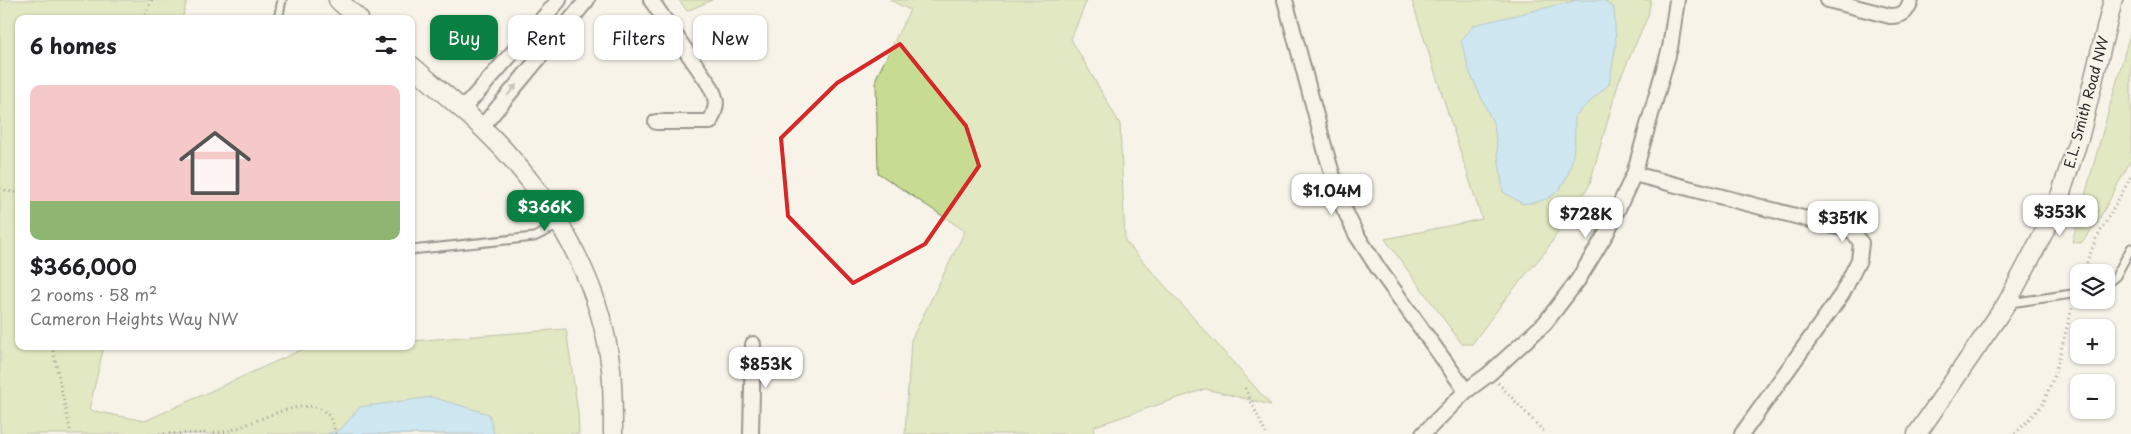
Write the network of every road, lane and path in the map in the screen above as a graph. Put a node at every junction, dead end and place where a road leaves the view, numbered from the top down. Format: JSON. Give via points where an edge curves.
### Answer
{"nodes":[{"id":1,"x":152,"y":0,"type":"edge"},
{"id":2,"x":282,"y":0,"type":"edge"},
{"id":3,"x":338,"y":0,"type":"edge"},
{"id":4,"x":559,"y":0,"type":"edge"},
{"id":5,"x":587,"y":0,"type":"edge"},
{"id":6,"x":651,"y":0,"type":"edge"},
{"id":7,"x":1285,"y":0,"type":"edge"},
{"id":8,"x":1677,"y":0,"type":"edge"},
{"id":9,"x":1828,"y":0,"type":"edge"},
{"id":10,"x":1911,"y":0,"type":"edge"},
{"id":11,"x":2113,"y":0,"type":"edge"},
{"id":12,"x":145,"y":15,"type":"edge"},
{"id":13,"x":279,"y":15,"type":"edge"},
{"id":14,"x":355,"y":15,"type":"edge"},
{"id":15,"x":415,"y":69,"type":"edge"},
{"id":16,"x":462,"y":110,"type":"junction"},
{"id":17,"x":656,"y":122,"type":"dead end"},
{"id":18,"x":481,"y":128,"type":"junction"},
{"id":19,"x":1634,"y":174,"type":"junction"},
{"id":20,"x":2131,"y":178,"type":"edge"},
{"id":21,"x":0,"y":189,"type":"edge"},
{"id":22,"x":15,"y":193,"type":"edge"},
{"id":23,"x":560,"y":225,"type":"junction"},
{"id":24,"x":2131,"y":248,"type":"edge"},
{"id":25,"x":415,"y":250,"type":"edge"},
{"id":26,"x":2086,"y":264,"type":"edge"},
{"id":27,"x":2115,"y":277,"type":"edge"},
{"id":28,"x":2070,"y":294,"type":"edge"},
{"id":29,"x":2007,"y":303,"type":"junction"},
{"id":30,"x":2073,"y":309,"type":"edge"},
{"id":31,"x":753,"y":344,"type":"dead end"},
{"id":32,"x":53,"y":350,"type":"edge"},
{"id":33,"x":1489,"y":374,"type":"junction"},
{"id":34,"x":1245,"y":388,"type":"dead end"},
{"id":35,"x":1466,"y":391,"type":"junction"},
{"id":36,"x":71,"y":434,"type":"edge"},
{"id":37,"x":159,"y":434,"type":"edge"},
{"id":38,"x":336,"y":434,"type":"edge"},
{"id":39,"x":613,"y":434,"type":"edge"},
{"id":40,"x":751,"y":434,"type":"edge"},
{"id":41,"x":1266,"y":434,"type":"edge"},
{"id":42,"x":1424,"y":434,"type":"edge"},
{"id":43,"x":1546,"y":434,"type":"edge"},
{"id":44,"x":1742,"y":434,"type":"edge"},
{"id":45,"x":1918,"y":434,"type":"edge"},
{"id":46,"x":2015,"y":434,"type":"edge"}],
"edges":[{"from":1,"to":12,"type":"path"},
{"from":2,"to":13,"type":"lane"},
{"from":3,"to":14,"type":"street"},
{"from":4,"to":16,"type":"street"},
{"from":18,"to":5,"type":"street","one_way":true},
{"from":6,"to":17,"type":"street","via":[[709,84],[717,107],[710,122]]},
{"from":7,"to":35,"type":"street","via":[[1340,200],[1356,234]]},
{"from":8,"to":19,"type":"street","via":[[1670,48]]},
{"from":9,"to":10,"type":"street","via":[[1900,16],[1907,11]]},
{"from":11,"to":29,"type":"street","name":"E.L. Smith Road NW","via":[[2080,135],[2055,211]]},
{"from":15,"to":16,"type":"street"},
{"from":16,"to":18,"type":"street"},
{"from":18,"to":23,"type":"street","via":[[512,158]]},
{"from":19,"to":33,"type":"street","via":[[1607,232],[1578,280],[1545,323]]},
{"from":19,"to":44,"type":"street","via":[[1854,231],[1861,243],[1859,260],[1842,294]]},
{"from":20,"to":26,"type":"path","via":[[2096,239]]},
{"from":21,"to":22,"type":"path"},
{"from":23,"to":25,"type":"lane","via":[[534,237]]},
{"from":23,"to":39,"type":"street","via":[[588,280],[602,324],[611,369]]},
{"from":24,"to":27,"type":"lane"},
{"from":28,"to":29,"type":"lane"},
{"from":29,"to":45,"type":"street","name":"E.L. Smith Road NW"},
{"from":30,"to":46,"type":"path","via":[[2043,404]]},
{"from":31,"to":40,"type":"street"},
{"from":32,"to":36,"type":"path"},
{"from":33,"to":35,"type":"street"},
{"from":33,"to":43,"type":"path"},
{"from":34,"to":41,"type":"path"},
{"from":35,"to":42,"type":"street"},
{"from":37,"to":38,"type":"path","via":[[230,431],[307,405],[329,416]]}]}
